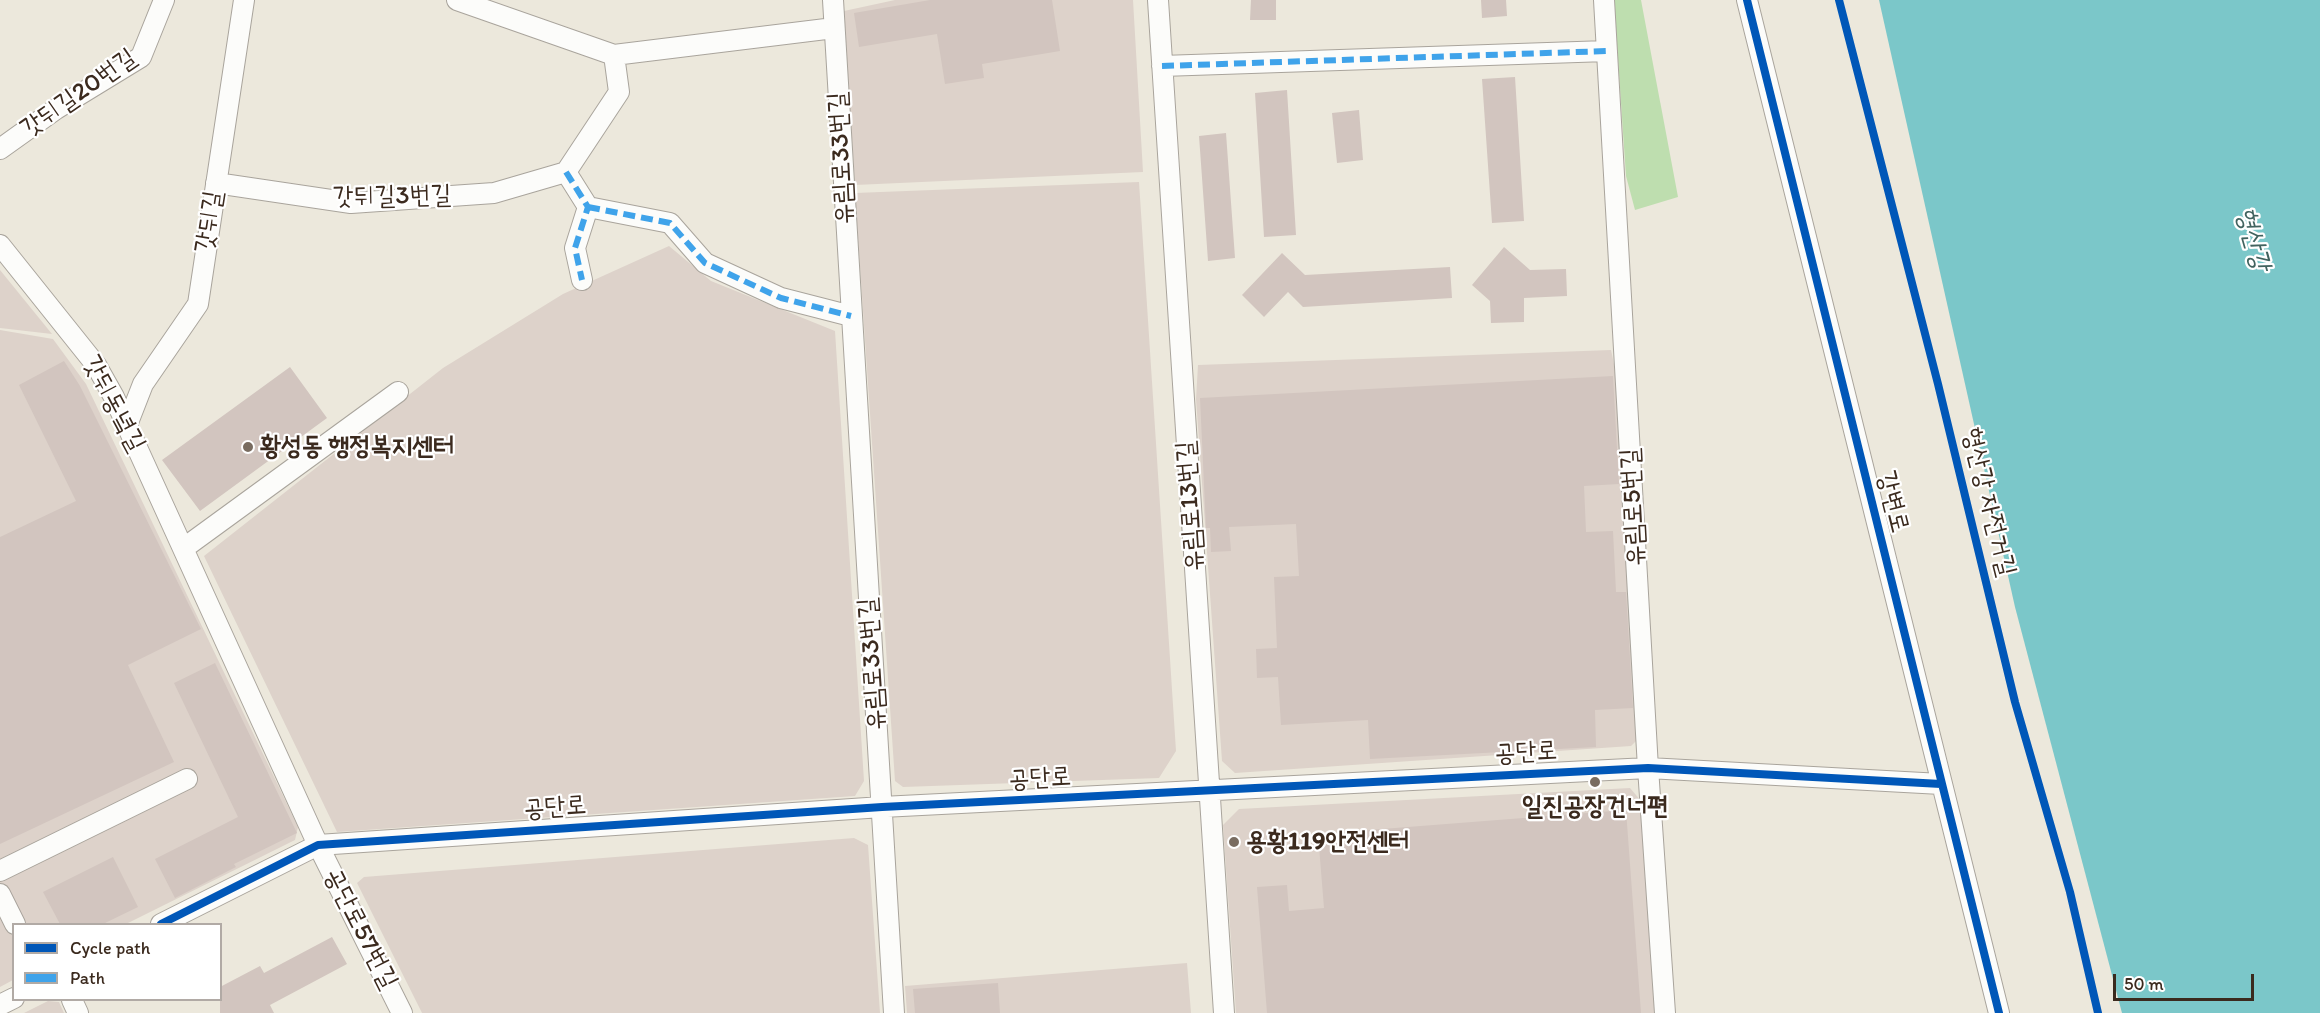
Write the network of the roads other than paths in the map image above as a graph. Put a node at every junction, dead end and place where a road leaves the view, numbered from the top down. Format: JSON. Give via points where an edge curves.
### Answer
{"nodes":[{"id":1,"x":164,"y":0,"type":"edge"},
{"id":2,"x":244,"y":0,"type":"edge"},
{"id":3,"x":457,"y":0,"type":"edge"},
{"id":4,"x":832,"y":0,"type":"edge"},
{"id":5,"x":1158,"y":0,"type":"edge"},
{"id":6,"x":1604,"y":0,"type":"edge"},
{"id":7,"x":1747,"y":0,"type":"edge"},
{"id":8,"x":834,"y":28,"type":"junction"},
{"id":9,"x":1607,"y":51,"type":"junction"},
{"id":10,"x":614,"y":55,"type":"junction"},
{"id":11,"x":1162,"y":66,"type":"junction"},
{"id":12,"x":0,"y":149,"type":"edge"},
{"id":13,"x":566,"y":172,"type":"junction"},
{"id":14,"x":216,"y":183,"type":"junction"},
{"id":15,"x":588,"y":207,"type":"junction"},
{"id":16,"x":0,"y":245,"type":"edge"},
{"id":17,"x":582,"y":280,"type":"dead end"},
{"id":18,"x":851,"y":316,"type":"junction"},
{"id":19,"x":398,"y":392,"type":"dead end"},
{"id":20,"x":126,"y":425,"type":"junction"},
{"id":21,"x":184,"y":548,"type":"junction"},
{"id":22,"x":1648,"y":768,"type":"junction"},
{"id":23,"x":187,"y":779,"type":"dead end"},
{"id":24,"x":1941,"y":784,"type":"junction"},
{"id":25,"x":1209,"y":791,"type":"junction"},
{"id":26,"x":882,"y":807,"type":"junction"},
{"id":27,"x":318,"y":845,"type":"junction"},
{"id":28,"x":0,"y":871,"type":"edge"},
{"id":29,"x":0,"y":894,"type":"edge"},
{"id":30,"x":14,"y":923,"type":"edge"},
{"id":31,"x":163,"y":923,"type":"edge"},
{"id":32,"x":402,"y":1013,"type":"edge"},
{"id":33,"x":894,"y":1013,"type":"edge"},
{"id":34,"x":1224,"y":1013,"type":"edge"},
{"id":35,"x":1665,"y":1013,"type":"edge"},
{"id":36,"x":1999,"y":1013,"type":"edge"}],
"edges":[{"from":1,"to":12,"type":"street","name":"갓뒤길20번길","via":[[141,57]]},
{"from":2,"to":14,"type":"street","name":"갓뒤길"},
{"from":3,"to":10,"type":"street"},
{"from":4,"to":8,"type":"street","name":"유림로33번길"},
{"from":5,"to":11,"type":"street","name":"유림로13번길"},
{"from":6,"to":9,"type":"street","name":"유림로5번길"},
{"from":7,"to":24,"type":"street","name":"강변로"},
{"from":8,"to":10,"type":"street"},
{"from":8,"to":18,"type":"street","name":"유림로33번길"},
{"from":9,"to":11,"type":"street"},
{"from":9,"to":22,"type":"street","name":"유림로5번길"},
{"from":10,"to":13,"type":"street","via":[[620,92]]},
{"from":11,"to":25,"type":"street","name":"유림로13번길"},
{"from":13,"to":14,"type":"street","name":"갓뒤길3번길","via":[[494,193],[351,203]]},
{"from":13,"to":15,"type":"street"},
{"from":14,"to":20,"type":"street","name":"갓뒤길","via":[[198,304],[143,384]]},
{"from":15,"to":17,"type":"street","via":[[575,248]]},
{"from":15,"to":18,"type":"street","via":[[670,223],[705,263],[781,298]]},
{"from":16,"to":20,"type":"street","name":"갓뒤동녘길","via":[[96,365]]},
{"from":18,"to":26,"type":"street","name":"유림로33번길"},
{"from":19,"to":21,"type":"street"},
{"from":20,"to":21,"type":"street","name":"갓뒤동녘길"},
{"from":21,"to":27,"type":"street","name":"갓뒤동녘길"},
{"from":22,"to":24,"type":"street","name":"공단로"},
{"from":22,"to":25,"type":"street","name":"공단로"},
{"from":22,"to":35,"type":"street","name":"유림로5번길"},
{"from":23,"to":28,"type":"street"},
{"from":24,"to":36,"type":"street","name":"강변로"},
{"from":25,"to":26,"type":"street","name":"공단로"},
{"from":25,"to":34,"type":"street","name":"유림로13번길"},
{"from":26,"to":27,"type":"street","name":"공단로"},
{"from":26,"to":33,"type":"street","name":"유림로33번길"},
{"from":27,"to":31,"type":"street","name":"공단로"},
{"from":27,"to":32,"type":"street","name":"공단로57번길"},
{"from":29,"to":30,"type":"street"}]}
